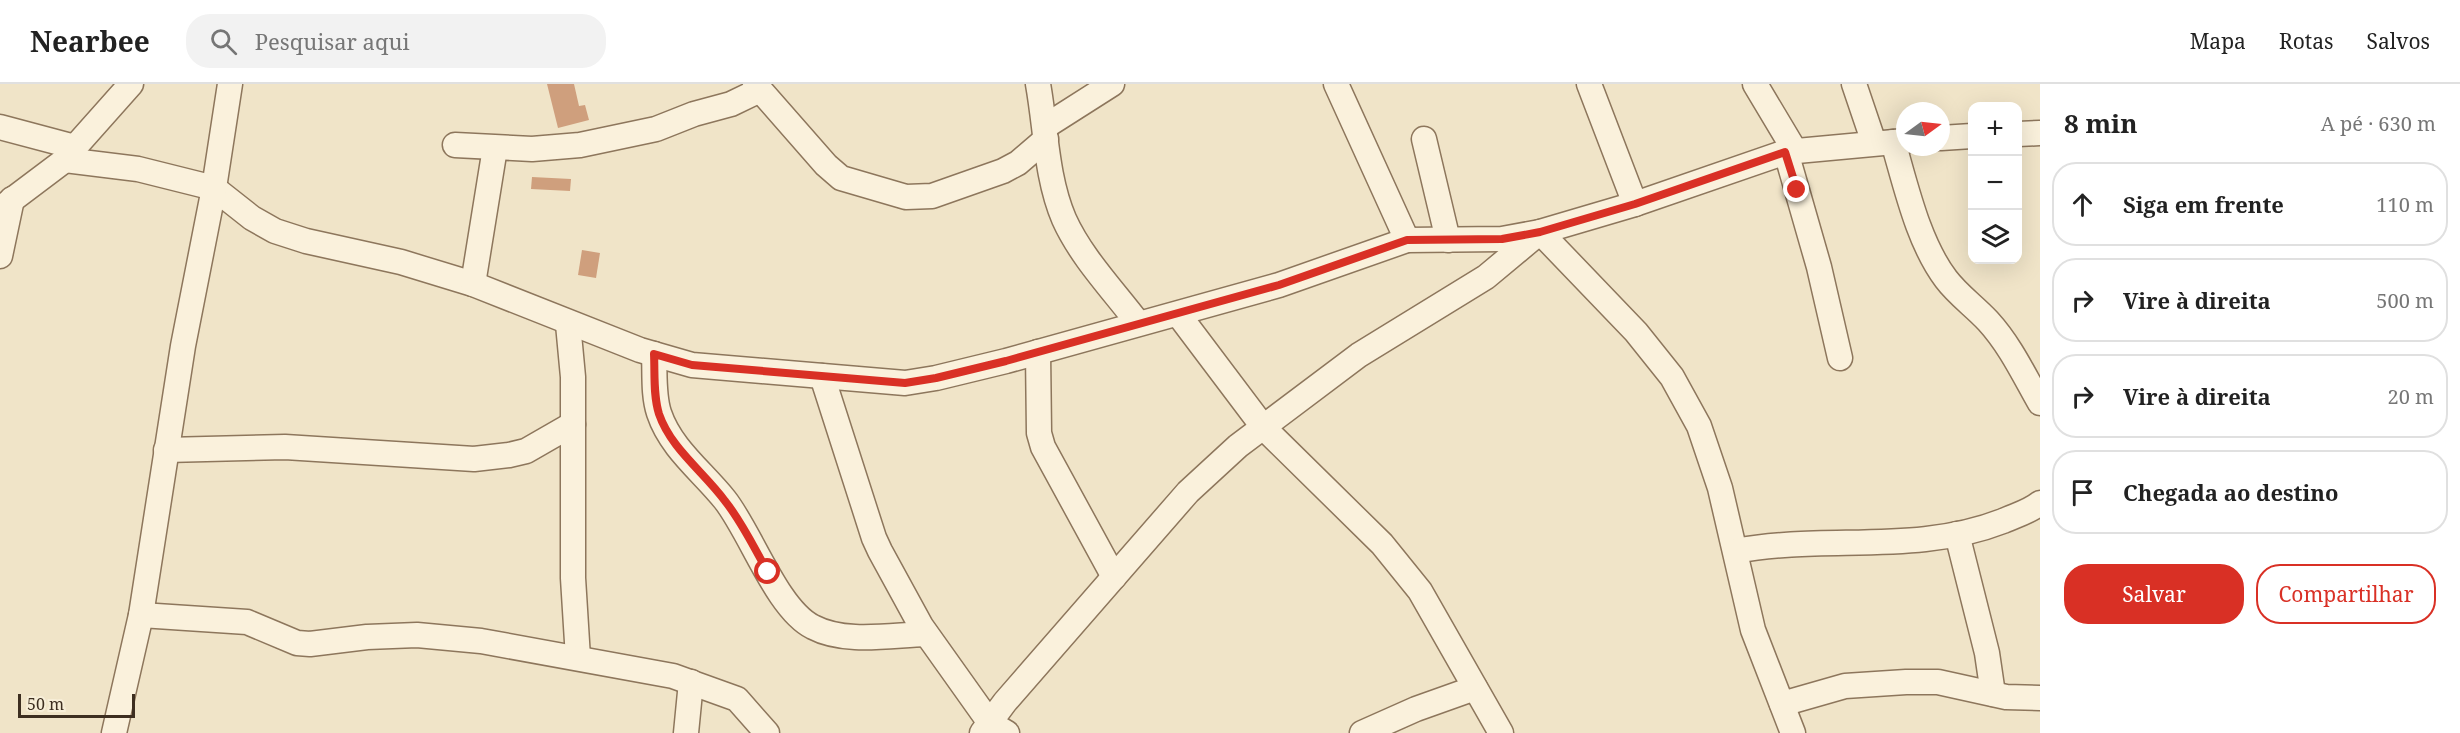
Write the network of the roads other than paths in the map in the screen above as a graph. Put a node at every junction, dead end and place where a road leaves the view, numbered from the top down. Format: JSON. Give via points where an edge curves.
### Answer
{"nodes":[{"id":1,"x":131,"y":84,"type":"edge"},
{"id":2,"x":231,"y":84,"type":"edge"},
{"id":3,"x":1038,"y":84,"type":"edge"},
{"id":4,"x":1112,"y":84,"type":"edge"},
{"id":5,"x":1336,"y":84,"type":"edge"},
{"id":6,"x":1589,"y":84,"type":"edge"},
{"id":7,"x":1755,"y":84,"type":"edge"},
{"id":8,"x":1854,"y":84,"type":"edge"},
{"id":9,"x":758,"y":87,"type":"edge"},
{"id":10,"x":0,"y":127,"type":"edge"},
{"id":11,"x":1046,"y":133,"type":"junction"},
{"id":12,"x":2040,"y":133,"type":"edge"},
{"id":13,"x":2022,"y":134,"type":"edge"},
{"id":14,"x":1968,"y":136,"type":"edge"},
{"id":15,"x":1950,"y":137,"type":"edge"},
{"id":16,"x":1424,"y":139,"type":"dead end"},
{"id":17,"x":1891,"y":142,"type":"edge"},
{"id":18,"x":455,"y":145,"type":"dead end"},
{"id":19,"x":495,"y":148,"type":"junction"},
{"id":20,"x":1790,"y":151,"type":"junction"},
{"id":21,"x":70,"y":154,"type":"junction"},
{"id":22,"x":214,"y":188,"type":"junction"},
{"id":23,"x":6,"y":204,"type":"edge"},
{"id":24,"x":1635,"y":204,"type":"junction"},
{"id":25,"x":1540,"y":232,"type":"junction"},
{"id":26,"x":1407,"y":240,"type":"junction"},
{"id":27,"x":1448,"y":240,"type":"junction"},
{"id":28,"x":0,"y":256,"type":"edge"},
{"id":29,"x":472,"y":284,"type":"junction"},
{"id":30,"x":1178,"y":314,"type":"junction"},
{"id":31,"x":1138,"y":323,"type":"junction"},
{"id":32,"x":568,"y":324,"type":"junction"},
{"id":33,"x":1038,"y":352,"type":"junction"},
{"id":34,"x":654,"y":354,"type":"junction"},
{"id":35,"x":1840,"y":358,"type":"dead end"},
{"id":36,"x":2031,"y":366,"type":"edge"},
{"id":37,"x":822,"y":376,"type":"junction"},
{"id":38,"x":2040,"y":402,"type":"edge"},
{"id":39,"x":573,"y":424,"type":"junction"},
{"id":40,"x":1264,"y":428,"type":"junction"},
{"id":41,"x":166,"y":450,"type":"junction"},
{"id":42,"x":2040,"y":503,"type":"edge"},
{"id":43,"x":1957,"y":534,"type":"junction"},
{"id":44,"x":1736,"y":551,"type":"junction"},
{"id":45,"x":1114,"y":577,"type":"junction"},
{"id":46,"x":141,"y":615,"type":"junction"},
{"id":47,"x":926,"y":634,"type":"junction"},
{"id":48,"x":579,"y":658,"type":"junction"},
{"id":49,"x":691,"y":682,"type":"junction"},
{"id":50,"x":1475,"y":688,"type":"junction"},
{"id":51,"x":1994,"y":694,"type":"junction"},
{"id":52,"x":2040,"y":698,"type":"edge"},
{"id":53,"x":1782,"y":704,"type":"junction"},
{"id":54,"x":993,"y":730,"type":"edge"},
{"id":55,"x":114,"y":733,"type":"edge"},
{"id":56,"x":686,"y":733,"type":"edge"},
{"id":57,"x":767,"y":733,"type":"edge"},
{"id":58,"x":1362,"y":733,"type":"edge"},
{"id":59,"x":1501,"y":733,"type":"edge"},
{"id":60,"x":1793,"y":733,"type":"edge"}],
"edges":[{"from":1,"to":21,"type":"street"},
{"from":2,"to":22,"type":"street"},
{"from":3,"to":11,"type":"street"},
{"from":4,"to":11,"type":"street"},
{"from":5,"to":26,"type":"street"},
{"from":6,"to":24,"type":"street"},
{"from":7,"to":20,"type":"street"},
{"from":8,"to":17,"type":"street"},
{"from":9,"to":11,"type":"street","via":[[841,178],[906,197],[932,196],[1003,171],[1018,163]]},
{"from":9,"to":19,"type":"street","via":[[731,104],[656,129],[580,145]]},
{"from":10,"to":21,"type":"street"},
{"from":11,"to":31,"type":"street","via":[[1054,187],[1076,243]]},
{"from":12,"to":13,"type":"street"},
{"from":14,"to":15,"type":"street"},
{"from":16,"to":27,"type":"street"},
{"from":17,"to":20,"type":"street"},
{"from":17,"to":36,"type":"street","via":[[1930,251],[1945,279]]},
{"from":18,"to":19,"type":"street"},
{"from":19,"to":29,"type":"street"},
{"from":20,"to":24,"type":"street"},
{"from":20,"to":35,"type":"street"},
{"from":21,"to":22,"type":"street"},
{"from":21,"to":23,"type":"street"},
{"from":22,"to":29,"type":"street","via":[[275,231]]},
{"from":22,"to":41,"type":"street"},
{"from":23,"to":28,"type":"street"},
{"from":24,"to":25,"type":"street"},
{"from":25,"to":27,"type":"street","via":[[1502,239]]},
{"from":25,"to":40,"type":"street","via":[[1486,277],[1359,355]]},
{"from":25,"to":44,"type":"street","via":[[1636,332],[1672,377],[1699,426]]},
{"from":26,"to":27,"type":"street"},
{"from":26,"to":30,"type":"street","via":[[1279,285]]},
{"from":29,"to":32,"type":"street"},
{"from":30,"to":31,"type":"street"},
{"from":30,"to":40,"type":"street"},
{"from":31,"to":33,"type":"street"},
{"from":32,"to":34,"type":"street"},
{"from":32,"to":39,"type":"street"},
{"from":33,"to":37,"type":"street","via":[[905,383]]},
{"from":33,"to":45,"type":"street","via":[[1039,433],[1043,447]]},
{"from":34,"to":37,"type":"street","via":[[692,365]]},
{"from":34,"to":47,"type":"street","via":[[656,399],[668,433],[726,501],[796,614],[826,633]]},
{"from":36,"to":38,"type":"street"},
{"from":37,"to":47,"type":"street","via":[[874,538]]},
{"from":39,"to":41,"type":"street","via":[[526,451],[474,459],[285,447]]},
{"from":39,"to":48,"type":"street","via":[[573,578]]},
{"from":40,"to":45,"type":"street","via":[[1188,492]]},
{"from":40,"to":50,"type":"street","via":[[1382,544],[1408,575]]},
{"from":41,"to":46,"type":"street"},
{"from":42,"to":43,"type":"street","via":[[1992,525]]},
{"from":43,"to":44,"type":"street","via":[[1915,542],[1793,543]]},
{"from":43,"to":51,"type":"street"},
{"from":44,"to":53,"type":"street","via":[[1753,630]]},
{"from":45,"to":54,"type":"street","via":[[1005,702]]},
{"from":46,"to":48,"type":"street","via":[[247,622],[303,643],[417,635],[481,641]]},
{"from":46,"to":55,"type":"street"},
{"from":47,"to":54,"type":"street"},
{"from":48,"to":49,"type":"street"},
{"from":49,"to":56,"type":"street"},
{"from":49,"to":57,"type":"street","via":[[737,699]]},
{"from":50,"to":58,"type":"street"},
{"from":50,"to":59,"type":"street"},
{"from":51,"to":52,"type":"street"},
{"from":51,"to":53,"type":"street","via":[[1938,682],[1875,683],[1845,686]]},
{"from":53,"to":60,"type":"street"}]}
